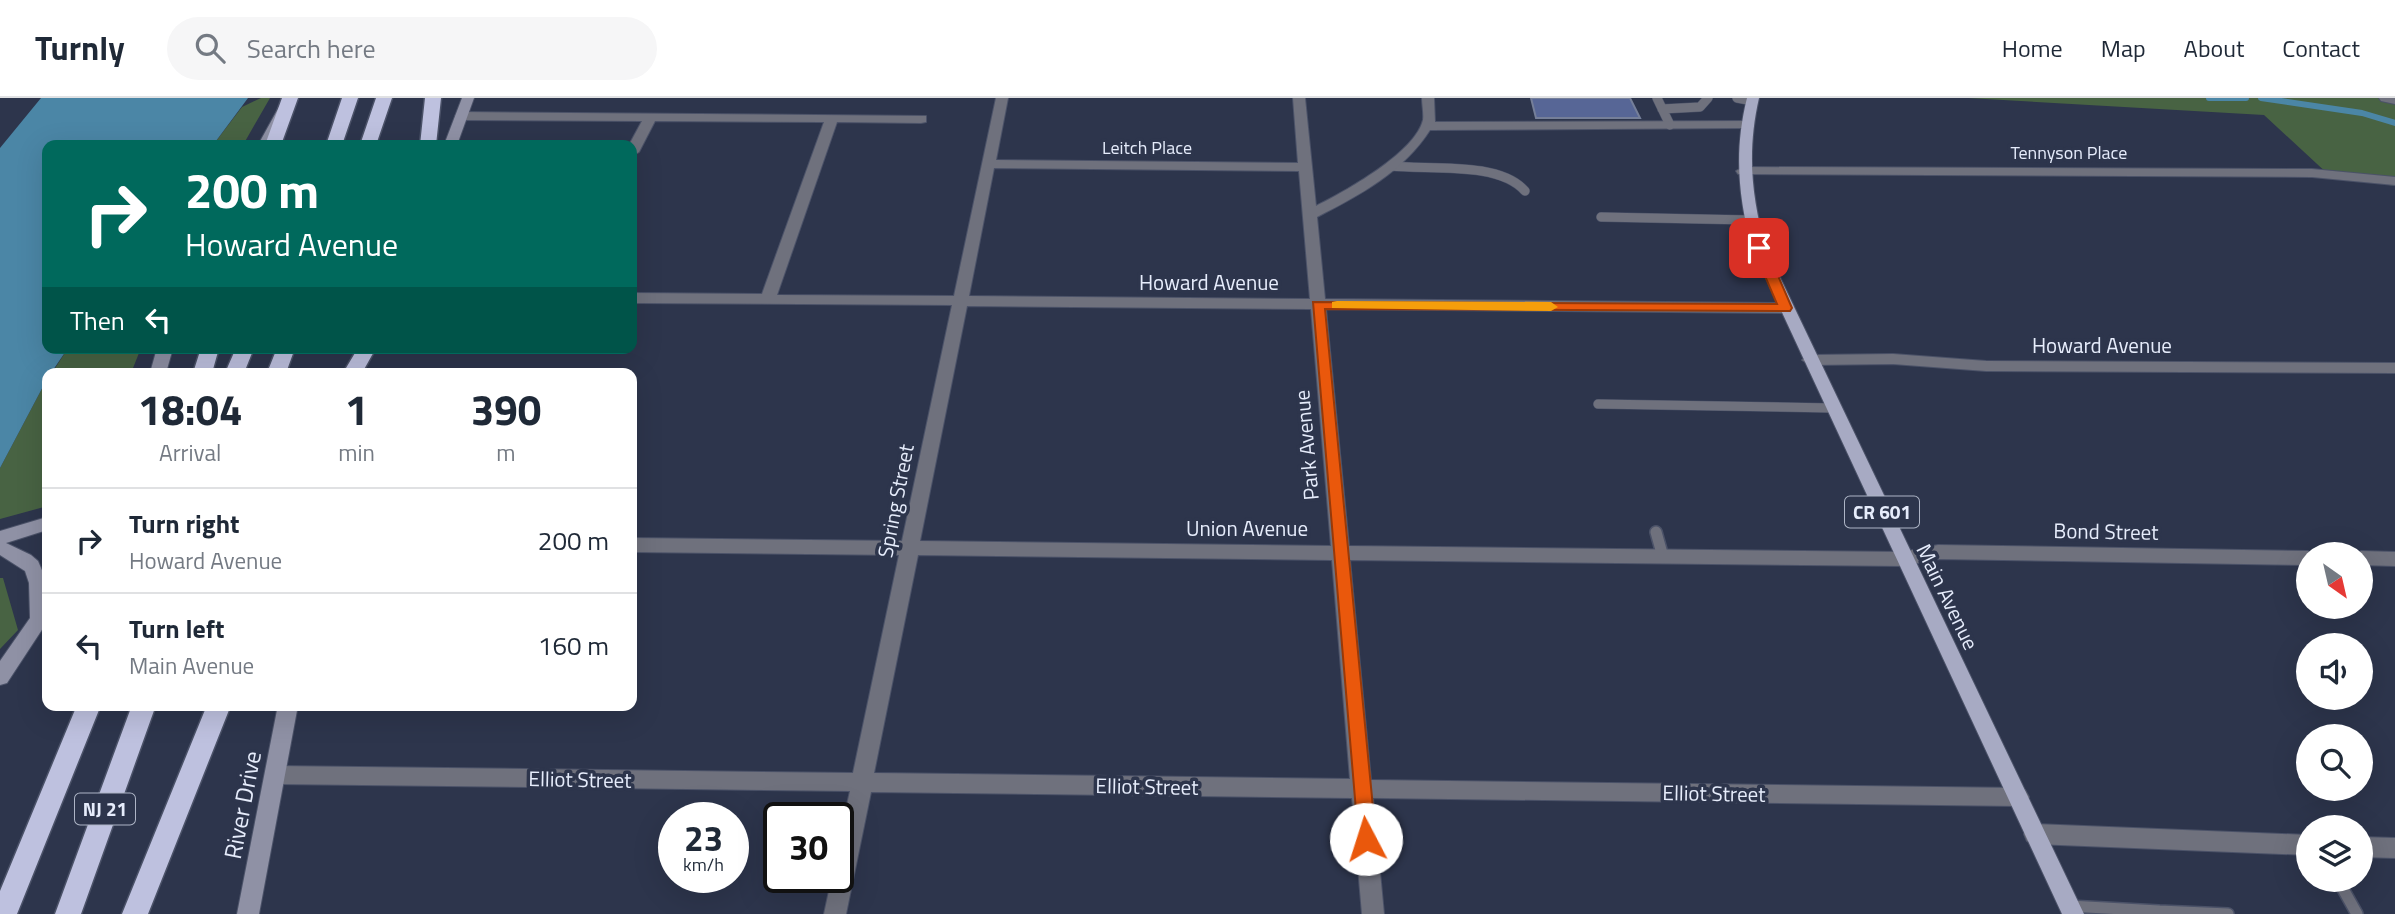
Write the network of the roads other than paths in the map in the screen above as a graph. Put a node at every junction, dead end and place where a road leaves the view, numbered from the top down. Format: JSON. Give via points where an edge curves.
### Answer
{"nodes":[{"id":1,"x":290,"y":98,"type":"edge"},
{"id":2,"x":351,"y":98,"type":"edge"},
{"id":3,"x":384,"y":98,"type":"edge"},
{"id":4,"x":433,"y":98,"type":"edge"},
{"id":5,"x":468,"y":98,"type":"edge"},
{"id":6,"x":1002,"y":98,"type":"edge"},
{"id":7,"x":1299,"y":98,"type":"edge"},
{"id":8,"x":1428,"y":98,"type":"edge"},
{"id":9,"x":1657,"y":98,"type":"edge"},
{"id":10,"x":1708,"y":98,"type":"edge"},
{"id":11,"x":2385,"y":98,"type":"edge"},
{"id":12,"x":1748,"y":99,"type":"edge"},
{"id":13,"x":2395,"y":100,"type":"edge"},
{"id":14,"x":1662,"y":109,"type":"junction"},
{"id":15,"x":461,"y":116,"type":"junction"},
{"id":16,"x":650,"y":118,"type":"junction"},
{"id":17,"x":832,"y":119,"type":"junction"},
{"id":18,"x":921,"y":119,"type":"dead end"},
{"id":19,"x":1746,"y":124,"type":"junction"},
{"id":20,"x":1670,"y":125,"type":"junction"},
{"id":21,"x":1426,"y":126,"type":"junction"},
{"id":22,"x":267,"y":140,"type":"edge"},
{"id":23,"x":276,"y":140,"type":"edge"},
{"id":24,"x":336,"y":140,"type":"edge"},
{"id":25,"x":370,"y":140,"type":"edge"},
{"id":26,"x":429,"y":140,"type":"edge"},
{"id":27,"x":452,"y":140,"type":"edge"},
{"id":28,"x":637,"y":143,"type":"edge"},
{"id":29,"x":988,"y":164,"type":"junction"},
{"id":30,"x":1391,"y":166,"type":"junction"},
{"id":31,"x":1306,"y":167,"type":"junction"},
{"id":32,"x":1743,"y":171,"type":"junction"},
{"id":33,"x":2395,"y":181,"type":"edge"},
{"id":34,"x":1525,"y":191,"type":"dead end"},
{"id":35,"x":1310,"y":215,"type":"junction"},
{"id":36,"x":1601,"y":217,"type":"dead end"},
{"id":37,"x":1750,"y":220,"type":"junction"},
{"id":38,"x":637,"y":298,"type":"edge"},
{"id":39,"x":767,"y":301,"type":"junction"},
{"id":40,"x":959,"y":302,"type":"junction"},
{"id":41,"x":1318,"y":305,"type":"junction"},
{"id":42,"x":1785,"y":308,"type":"junction"},
{"id":43,"x":1810,"y":360,"type":"junction"},
{"id":44,"x":2395,"y":368,"type":"edge"},
{"id":45,"x":1598,"y":404,"type":"dead end"},
{"id":46,"x":1832,"y":408,"type":"junction"},
{"id":47,"x":42,"y":525,"type":"edge"},
{"id":48,"x":1656,"y":533,"type":"dead end"},
{"id":49,"x":0,"y":538,"type":"edge"},
{"id":50,"x":637,"y":545,"type":"edge"},
{"id":51,"x":0,"y":548,"type":"edge"},
{"id":52,"x":909,"y":549,"type":"junction"},
{"id":53,"x":1340,"y":553,"type":"junction"},
{"id":54,"x":1663,"y":556,"type":"junction"},
{"id":55,"x":2296,"y":558,"type":"edge"},
{"id":56,"x":2373,"y":558,"type":"edge"},
{"id":57,"x":1903,"y":559,"type":"junction"},
{"id":58,"x":2395,"y":559,"type":"edge"},
{"id":59,"x":42,"y":607,"type":"edge"},
{"id":60,"x":42,"y":615,"type":"edge"},
{"id":61,"x":0,"y":677,"type":"edge"},
{"id":62,"x":87,"y":711,"type":"edge"},
{"id":63,"x":142,"y":711,"type":"edge"},
{"id":64,"x":217,"y":711,"type":"edge"},
{"id":65,"x":288,"y":711,"type":"edge"},
{"id":66,"x":276,"y":775,"type":"junction"},
{"id":67,"x":862,"y":784,"type":"junction"},
{"id":68,"x":1362,"y":790,"type":"junction"},
{"id":69,"x":2018,"y":797,"type":"junction"},
{"id":70,"x":2035,"y":834,"type":"junction"},
{"id":71,"x":2296,"y":845,"type":"edge"},
{"id":72,"x":2373,"y":847,"type":"edge"},
{"id":73,"x":2395,"y":848,"type":"edge"},
{"id":74,"x":2345,"y":892,"type":"edge"},
{"id":75,"x":2071,"y":910,"type":"edge"},
{"id":76,"x":2160,"y":913,"type":"edge"},
{"id":77,"x":4,"y":914,"type":"edge"},
{"id":78,"x":68,"y":914,"type":"edge"},
{"id":79,"x":135,"y":914,"type":"edge"},
{"id":80,"x":248,"y":914,"type":"edge"},
{"id":81,"x":835,"y":914,"type":"edge"},
{"id":82,"x":1373,"y":914,"type":"edge"},
{"id":83,"x":2228,"y":914,"type":"edge"},
{"id":84,"x":2357,"y":914,"type":"edge"}],
"edges":[{"from":1,"to":22,"type":"main road"},
{"from":1,"to":23,"type":"highway"},
{"from":2,"to":24,"type":"highway"},
{"from":3,"to":25,"type":"highway"},
{"from":4,"to":26,"type":"highway"},
{"from":5,"to":15,"type":"main road"},
{"from":6,"to":29,"type":"street","name":"Spring Street"},
{"from":7,"to":31,"type":"street","name":"Park Avenue"},
{"from":8,"to":21,"type":"street"},
{"from":9,"to":14,"type":"lane"},
{"from":10,"to":14,"type":"lane","via":[[1700,107]]},
{"from":11,"to":13,"type":"street"},
{"from":12,"to":19,"type":"main road","name":"Main Avenue","number":"CR 601"},
{"from":14,"to":20,"type":"lane"},
{"from":15,"to":16,"type":"street"},
{"from":15,"to":27,"type":"main road"},
{"from":16,"to":17,"type":"street"},
{"from":16,"to":28,"type":"street"},
{"from":17,"to":18,"type":"street"},
{"from":17,"to":39,"type":"street"},
{"from":19,"to":20,"type":"street"},
{"from":19,"to":32,"type":"main road","name":"Main Avenue","number":"CR 601"},
{"from":20,"to":21,"type":"street"},
{"from":21,"to":30,"type":"street"},
{"from":29,"to":31,"type":"street","name":"Leitch Place"},
{"from":29,"to":40,"type":"street","name":"Spring Street"},
{"from":30,"to":34,"type":"lane","via":[[1495,172],[1515,179]]},
{"from":30,"to":35,"type":"street","via":[[1364,187]]},
{"from":31,"to":35,"type":"street","name":"Park Avenue"},
{"from":32,"to":33,"type":"street","name":"Tennyson Place","via":[[2312,173]]},
{"from":32,"to":37,"type":"main road","name":"Main Avenue","number":"CR 601"},
{"from":35,"to":41,"type":"street","name":"Park Avenue"},
{"from":36,"to":37,"type":"lane"},
{"from":37,"to":42,"type":"main road","name":"Main Avenue","number":"CR 601"},
{"from":38,"to":39,"type":"street","name":"Howard Avenue"},
{"from":39,"to":40,"type":"street","name":"Howard Avenue"},
{"from":40,"to":41,"type":"street","name":"Howard Avenue"},
{"from":40,"to":52,"type":"street","name":"Spring Street"},
{"from":41,"to":42,"type":"street","name":"Howard Avenue"},
{"from":41,"to":53,"type":"street","name":"Park Avenue"},
{"from":42,"to":43,"type":"main road","name":"Main Avenue","number":"CR 601"},
{"from":43,"to":44,"type":"street","name":"Howard Avenue","via":[[1893,359],[1986,366]]},
{"from":43,"to":46,"type":"main road","name":"Main Avenue","number":"CR 601"},
{"from":45,"to":46,"type":"lane"},
{"from":46,"to":57,"type":"main road","name":"Main Avenue","number":"CR 601"},
{"from":47,"to":49,"type":"main road"},
{"from":48,"to":54,"type":"lane"},
{"from":50,"to":52,"type":"street","name":"Union Avenue"},
{"from":51,"to":59,"type":"main road","via":[[30,561],[37,571]]},
{"from":52,"to":53,"type":"street","name":"Union Avenue"},
{"from":52,"to":67,"type":"street","name":"Spring Street"},
{"from":53,"to":54,"type":"street","name":"Union Avenue"},
{"from":53,"to":68,"type":"street","name":"Park Avenue"},
{"from":54,"to":57,"type":"street","name":"Union Avenue"},
{"from":55,"to":57,"type":"street","name":"Bond Street","via":[[1938,552]]},
{"from":56,"to":58,"type":"street"},
{"from":57,"to":69,"type":"main road","name":"Main Avenue","number":"CR 601"},
{"from":60,"to":61,"type":"main road"},
{"from":62,"to":77,"type":"highway","number":"NJ 21"},
{"from":63,"to":78,"type":"highway","number":"NJ 21"},
{"from":64,"to":79,"type":"highway"},
{"from":65,"to":66,"type":"main road","name":"River Drive"},
{"from":66,"to":67,"type":"street","name":"Elliot Street"},
{"from":66,"to":80,"type":"main road","name":"River Drive"},
{"from":67,"to":68,"type":"street","name":"Elliot Street"},
{"from":67,"to":81,"type":"street","name":"Spring Street"},
{"from":68,"to":69,"type":"street","name":"Elliot Street"},
{"from":68,"to":82,"type":"street","name":"Park Avenue"},
{"from":69,"to":70,"type":"main road","name":"Main Avenue","number":"CR 601"},
{"from":70,"to":71,"type":"street"},
{"from":70,"to":75,"type":"main road","name":"Main Avenue","number":"CR 601"},
{"from":72,"to":73,"type":"street"},
{"from":74,"to":84,"type":"lane"},
{"from":75,"to":76,"type":"lane"},
{"from":76,"to":83,"type":"lane"}]}
